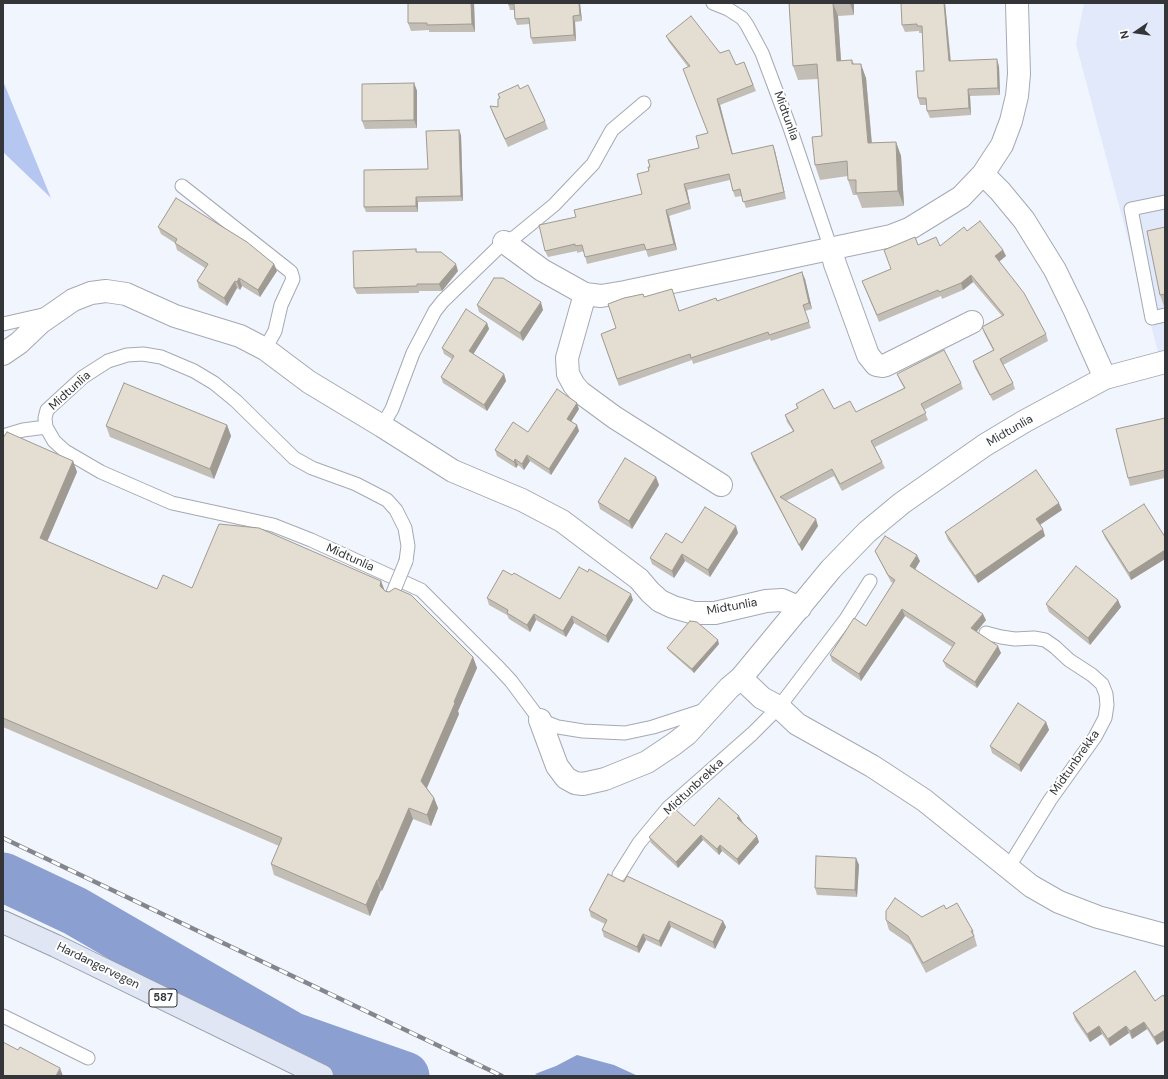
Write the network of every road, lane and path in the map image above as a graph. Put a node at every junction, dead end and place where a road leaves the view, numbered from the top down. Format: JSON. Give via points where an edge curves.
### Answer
{"nodes":[{"id":1,"x":713,"y":3,"type":"edge"},
{"id":2,"x":1017,"y":4,"type":"dead end"},
{"id":3,"x":644,"y":103,"type":"dead end"},
{"id":4,"x":983,"y":174,"type":"junction"},
{"id":5,"x":182,"y":186,"type":"dead end"},
{"id":6,"x":1165,"y":202,"type":"edge"},
{"id":7,"x":504,"y":242,"type":"junction"},
{"id":8,"x":831,"y":249,"type":"junction"},
{"id":9,"x":586,"y":294,"type":"junction"},
{"id":10,"x":54,"y":313,"type":"junction"},
{"id":11,"x":1165,"y":315,"type":"edge"},
{"id":12,"x":972,"y":322,"type":"dead end"},
{"id":13,"x":3,"y":324,"type":"edge"},
{"id":14,"x":264,"y":349,"type":"junction"},
{"id":15,"x":3,"y":354,"type":"edge"},
{"id":16,"x":1165,"y":362,"type":"edge"},
{"id":17,"x":1105,"y":378,"type":"junction"},
{"id":18,"x":382,"y":426,"type":"junction"},
{"id":19,"x":46,"y":427,"type":"junction"},
{"id":20,"x":3,"y":436,"type":"edge"},
{"id":21,"x":721,"y":485,"type":"dead end"},
{"id":22,"x":870,"y":581,"type":"dead end"},
{"id":23,"x":392,"y":594,"type":"edge"},
{"id":24,"x":800,"y":608,"type":"junction"},
{"id":25,"x":986,"y":633,"type":"dead end"},
{"id":26,"x":741,"y":678,"type":"junction"},
{"id":27,"x":713,"y":707,"type":"junction"},
{"id":28,"x":779,"y":707,"type":"junction"},
{"id":29,"x":540,"y":720,"type":"junction"},
{"id":30,"x":1008,"y":868,"type":"junction"},
{"id":31,"x":619,"y":875,"type":"dead end"},
{"id":32,"x":3,"y":922,"type":"edge"},
{"id":33,"x":1165,"y":935,"type":"edge"},
{"id":34,"x":3,"y":1016,"type":"edge"},
{"id":35,"x":88,"y":1058,"type":"dead end"},
{"id":36,"x":322,"y":1076,"type":"edge"}],
"edges":[{"from":1,"to":8,"type":"lane","name":"Midtunlia","via":[[742,18],[762,53]]},
{"from":2,"to":4,"type":"street","via":[[1017,96],[1002,145]]},
{"from":3,"to":7,"type":"lane","via":[[612,130],[593,164],[554,205],[515,237]]},
{"from":4,"to":8,"type":"street","via":[[961,197],[910,229],[891,236]]},
{"from":4,"to":17,"type":"street","via":[[1024,220],[1055,270]]},
{"from":5,"to":14,"type":"lane","via":[[291,272],[293,279],[281,305],[275,331]]},
{"from":6,"to":11,"type":"lane","via":[[1131,209],[1152,318]]},
{"from":7,"to":9,"type":"street","via":[[542,270]]},
{"from":7,"to":18,"type":"lane","via":[[435,311],[413,353],[392,409]]},
{"from":8,"to":9,"type":"street","via":[[625,292],[602,296]]},
{"from":8,"to":12,"type":"street","name":"Midtunlia","via":[[868,355],[876,364],[886,365]]},
{"from":9,"to":21,"type":"street","via":[[567,358],[568,374],[574,385],[614,416]]},
{"from":10,"to":13,"type":"lane","name":"Midtunlia"},
{"from":10,"to":14,"type":"street","name":"Midtunlia","via":[[73,300],[91,293],[106,291],[126,294],[176,316],[240,336]]},
{"from":10,"to":15,"type":"street","name":"Midtunlia"},
{"from":14,"to":18,"type":"street","name":"Midtunlia","via":[[309,382]]},
{"from":16,"to":17,"type":"street","name":"Midtunlia"},
{"from":17,"to":24,"type":"street","name":"Midtunlia","via":[[985,445],[902,503],[867,532],[831,569]]},
{"from":18,"to":24,"type":"street","name":"Midtunlia","via":[[453,471],[522,500],[562,521],[639,579],[660,600],[673,607],[694,613],[715,613],[766,601],[782,600]]},
{"from":19,"to":20,"type":"lane"},
{"from":19,"to":23,"type":"lane","name":"Midtunlia","bridge":true,"via":[[47,410],[83,377],[108,361],[127,355],[143,354],[161,357],[194,371],[214,383],[236,402],[294,458],[312,468],[356,484],[387,500],[396,510],[405,528],[408,546],[406,561]]},
{"from":19,"to":29,"type":"lane","name":"Midtunlia","via":[[54,442],[65,451],[101,472],[172,503],[273,525],[421,590],[511,681]]},
{"from":22,"to":28,"type":"lane","name":"Midtunbrekka","via":[[846,619]]},
{"from":24,"to":26,"type":"street","name":"Midtunlia"},
{"from":25,"to":30,"type":"lane","name":"Midtunbrekka","via":[[1015,639],[1044,640],[1102,684],[1108,705],[1105,718],[1095,737],[1050,800]]},
{"from":26,"to":27,"type":"street","name":"Midtunlia"},
{"from":26,"to":28,"type":"street","via":[[762,698]]},
{"from":27,"to":29,"type":"lane","via":[[625,733],[583,731],[558,727]]},
{"from":27,"to":29,"type":"street","name":"Midtunlia","via":[[683,737],[647,762],[605,779],[583,784],[566,778],[557,766]]},
{"from":28,"to":30,"type":"street","via":[[797,724],[872,766],[924,800]]},
{"from":28,"to":31,"type":"lane","name":"Midtunbrekka","via":[[668,808],[639,843]]},
{"from":30,"to":33,"type":"street","via":[[1030,886],[1059,902],[1098,917]]},
{"from":32,"to":36,"type":"main road","name":"Hardangervegen","number":"587"},
{"from":34,"to":35,"type":"lane"}]}
